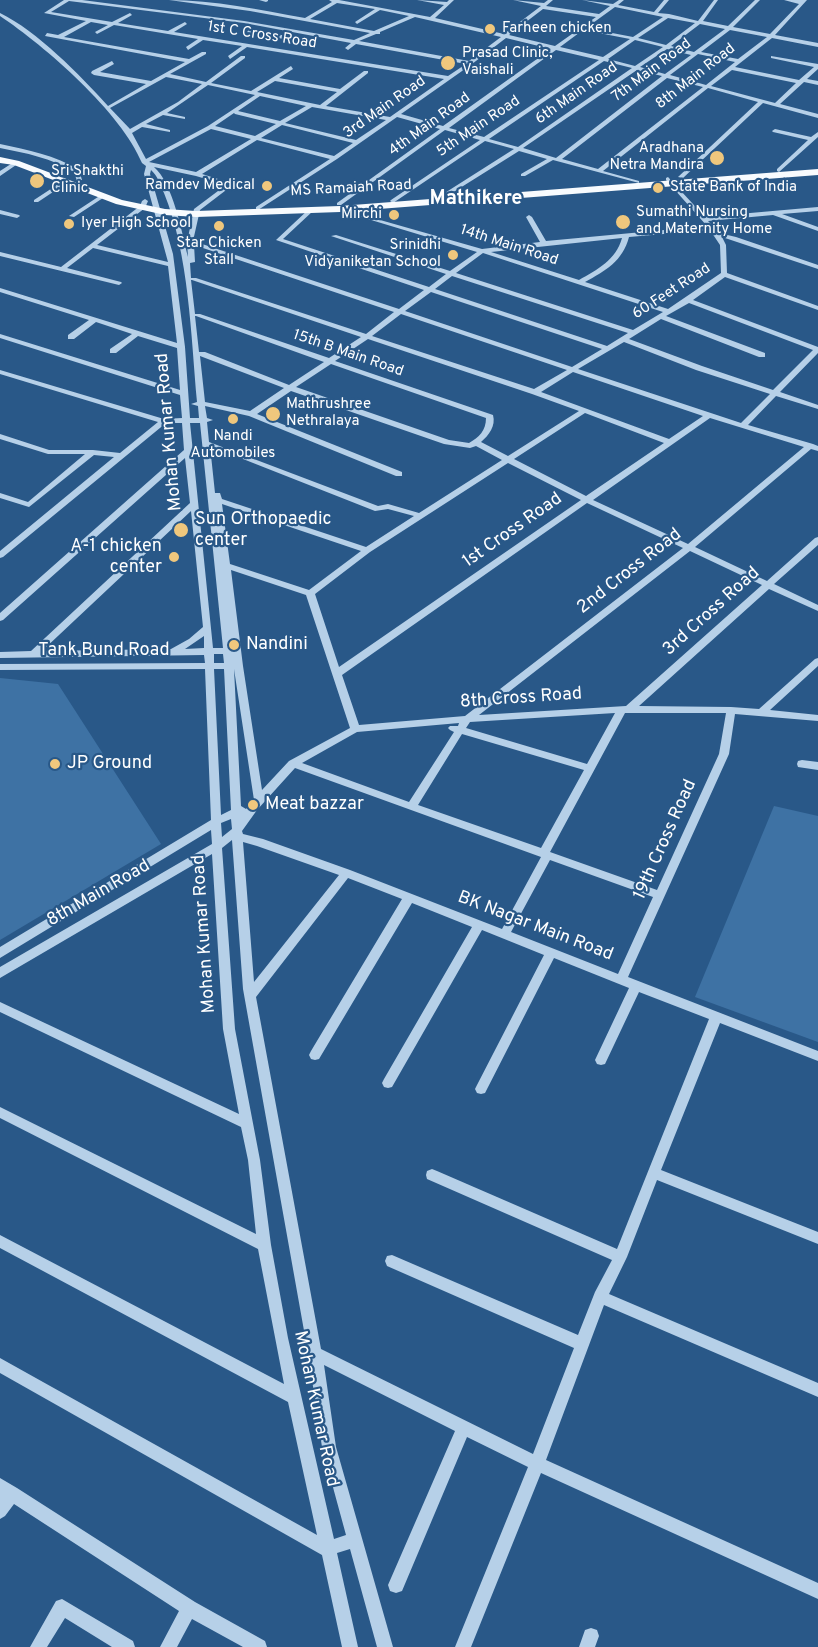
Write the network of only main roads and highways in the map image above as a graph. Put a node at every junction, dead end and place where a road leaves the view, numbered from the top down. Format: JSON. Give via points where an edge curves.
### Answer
{"nodes":[{"id":1,"x":0,"y":153,"type":"edge"},
{"id":2,"x":0,"y":161,"type":"edge"},
{"id":3,"x":818,"y":167,"type":"edge"},
{"id":4,"x":818,"y":172,"type":"edge"},
{"id":5,"x":670,"y":181,"type":"junction"},
{"id":6,"x":144,"y":204,"type":"junction"},
{"id":7,"x":339,"y":207,"type":"junction"},
{"id":8,"x":197,"y":212,"type":"junction"}],
"edges":[{"from":1,"to":6,"type":"main road","name":"MS Ramaiah Road"},
{"from":2,"to":6,"type":"main road","name":"MS Ramaiah Road","via":[[16,163],[101,197]]},
{"from":3,"to":5,"type":"main road","name":"MS Ramaiah Road"},
{"from":4,"to":5,"type":"main road","name":"MS Ramaiah Road"},
{"from":5,"to":7,"type":"main road","name":"MS Ramaiah Road"},
{"from":5,"to":7,"type":"main road","name":"MS Ramaiah Road"},
{"from":6,"to":8,"type":"main road","name":"MS Ramaiah Road"},
{"from":7,"to":8,"type":"main road","name":"MS Ramaiah Road"},
{"from":7,"to":8,"type":"main road","name":"MS Ramaiah Road"}]}
